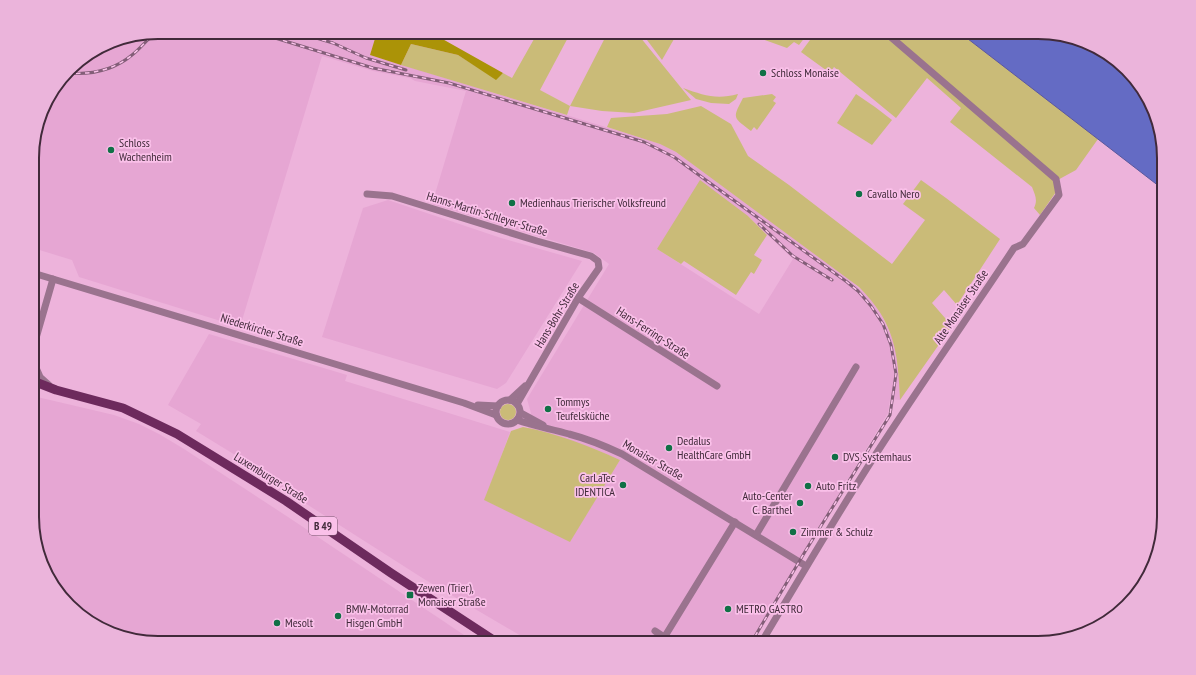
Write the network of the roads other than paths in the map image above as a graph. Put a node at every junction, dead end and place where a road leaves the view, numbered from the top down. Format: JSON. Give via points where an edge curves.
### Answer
{"nodes":[{"id":1,"x":893,"y":39,"type":"edge"},
{"id":2,"x":367,"y":194,"type":"dead end"},
{"id":3,"x":598,"y":261,"type":"joint"},
{"id":4,"x":39,"y":275,"type":"edge"},
{"id":5,"x":53,"y":279,"type":"junction"},
{"id":6,"x":578,"y":298,"type":"junction"},
{"id":7,"x":39,"y":326,"type":"edge"},
{"id":8,"x":856,"y":367,"type":"dead end"},
{"id":9,"x":39,"y":373,"type":"edge"},
{"id":10,"x":530,"y":380,"type":"junction"},
{"id":11,"x":39,"y":384,"type":"edge"},
{"id":12,"x":717,"y":386,"type":"dead end"},
{"id":13,"x":39,"y":387,"type":"edge"},
{"id":14,"x":56,"y":390,"type":"junction"},
{"id":15,"x":510,"y":400,"type":"junction"},
{"id":16,"x":464,"y":403,"type":"junction"},
{"id":17,"x":518,"y":404,"type":"junction"},
{"id":18,"x":498,"y":406,"type":"junction"},
{"id":19,"x":521,"y":413,"type":"junction"},
{"id":20,"x":496,"y":415,"type":"junction"},
{"id":21,"x":517,"y":420,"type":"junction"},
{"id":22,"x":554,"y":430,"type":"junction"},
{"id":23,"x":735,"y":522,"type":"junction"},
{"id":24,"x":756,"y":535,"type":"junction"},
{"id":25,"x":806,"y":566,"type":"junction"},
{"id":26,"x":655,"y":631,"type":"dead end"},
{"id":27,"x":487,"y":636,"type":"edge"},
{"id":28,"x":660,"y":636,"type":"edge"},
{"id":29,"x":666,"y":636,"type":"edge"},
{"id":30,"x":764,"y":636,"type":"edge"}],
"edges":[{"from":1,"to":25,"type":"street","name":"Alte Monaiser Straße","via":[[1056,179],[1059,195],[1023,244],[1014,248],[888,435]]},
{"from":2,"to":3,"type":"street","name":"Hanns-Martin-Schleyer-Straße","via":[[392,196],[591,256]]},
{"from":3,"to":6,"type":"street","name":"Hans-Bohr-Straße","via":[[599,268]]},
{"from":4,"to":5,"type":"street","name":"Niederkircher Straße"},
{"from":5,"to":7,"type":"street"},
{"from":5,"to":16,"type":"street","name":"Niederkircher Straße"},
{"from":6,"to":10,"type":"street","name":"Hans-Bohr-Straße"},
{"from":6,"to":12,"type":"street","name":"Hans-Ferring-Straße"},
{"from":8,"to":24,"type":"street"},
{"from":9,"to":14,"type":"street"},
{"from":10,"to":15,"type":"street","name":"Hans-Bohr-Straße"},
{"from":10,"to":17,"type":"street","name":"Hans-Bohr-Straße"},
{"from":11,"to":14,"type":"main road","name":"Luxemburger Straße","number":"B 49"},
{"from":13,"to":14,"type":"main road","name":"Luxemburger Straße","number":"B 49"},
{"from":14,"to":27,"type":"main road","name":"Luxemburger Straße","number":"B 49","via":[[123,408],[177,434],[286,501]]},
{"from":15,"to":17,"type":"street"},
{"from":15,"to":18,"type":"street","via":[[502,401]]},
{"from":16,"to":18,"type":"street","name":"Niederkircher Straße"},
{"from":16,"to":20,"type":"street","name":"Niederkircher Straße"},
{"from":17,"to":19,"type":"street"},
{"from":18,"to":20,"type":"street"},
{"from":19,"to":21,"type":"street"},
{"from":19,"to":22,"type":"street","name":"Monaiser Straße"},
{"from":20,"to":21,"type":"street","via":[[506,424],[512,424]]},
{"from":21,"to":22,"type":"street","name":"Monaiser Straße"},
{"from":22,"to":23,"type":"street","name":"Monaiser Straße","via":[[622,454]]},
{"from":23,"to":24,"type":"street","name":"Monaiser Straße"},
{"from":23,"to":29,"type":"street"},
{"from":24,"to":25,"type":"street","name":"Monaiser Straße"},
{"from":25,"to":30,"type":"street","name":"Alte Monaiser Straße"},
{"from":26,"to":28,"type":"street"}]}
